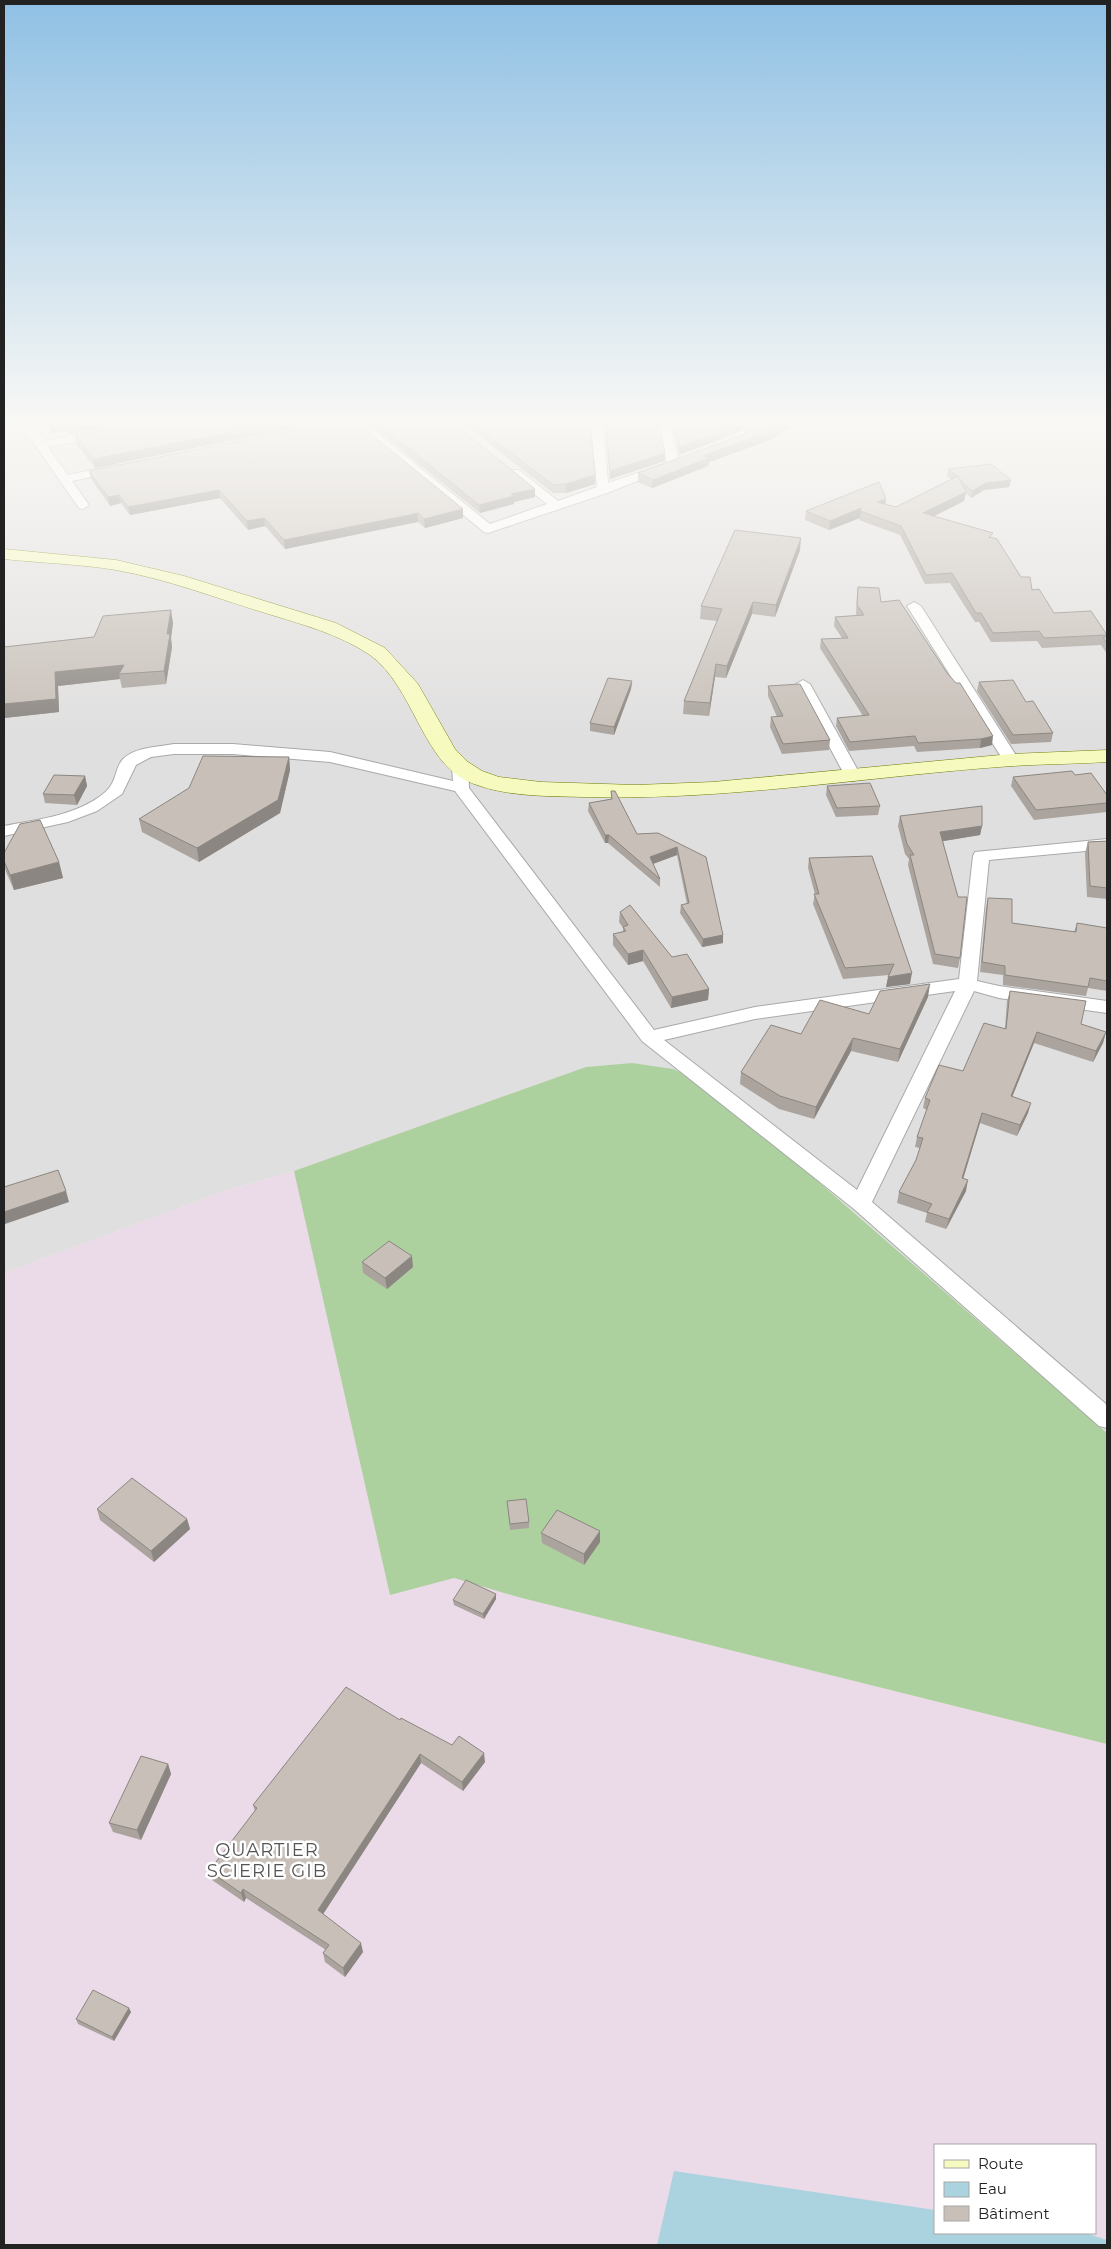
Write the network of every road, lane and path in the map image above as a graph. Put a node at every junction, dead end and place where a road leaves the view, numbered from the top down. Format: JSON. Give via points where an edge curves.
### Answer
{"nodes":[{"id":1,"x":4,"y":554,"type":"edge"},
{"id":2,"x":914,"y":606,"type":"dead end"},
{"id":3,"x":803,"y":684,"type":"dead end"},
{"id":4,"x":1107,"y":756,"type":"edge"},
{"id":5,"x":1011,"y":760,"type":"junction"},
{"id":6,"x":460,"y":767,"type":"junction"},
{"id":7,"x":853,"y":776,"type":"junction"},
{"id":8,"x":461,"y":788,"type":"junction"},
{"id":9,"x":4,"y":831,"type":"edge"},
{"id":10,"x":1107,"y":844,"type":"edge"},
{"id":11,"x":968,"y":984,"type":"junction"},
{"id":12,"x":1107,"y":1007,"type":"edge"},
{"id":13,"x":649,"y":1038,"type":"junction"},
{"id":14,"x":860,"y":1204,"type":"junction"},
{"id":15,"x":1107,"y":1419,"type":"edge"}],
"edges":[{"from":1,"to":6,"type":"street","via":[[116,565],[178,580],[329,627],[378,652],[385,659],[411,688],[446,752]]},
{"from":2,"to":5,"type":"street"},
{"from":3,"to":7,"type":"street"},
{"from":4,"to":5,"type":"street"},
{"from":5,"to":7,"type":"street"},
{"from":6,"to":7,"type":"street","via":[[481,778],[514,786],[636,792],[713,789]]},
{"from":6,"to":8,"type":"street"},
{"from":8,"to":9,"type":"street","via":[[330,757],[233,749],[174,749],[147,753],[129,762],[123,780],[113,794],[79,813]]},
{"from":8,"to":13,"type":"street"},
{"from":10,"to":11,"type":"street","via":[[981,856]]},
{"from":11,"to":12,"type":"street","via":[[999,992]]},
{"from":11,"to":13,"type":"street","via":[[755,1013]]},
{"from":11,"to":14,"type":"street"},
{"from":13,"to":14,"type":"street"},
{"from":14,"to":15,"type":"street"}]}
